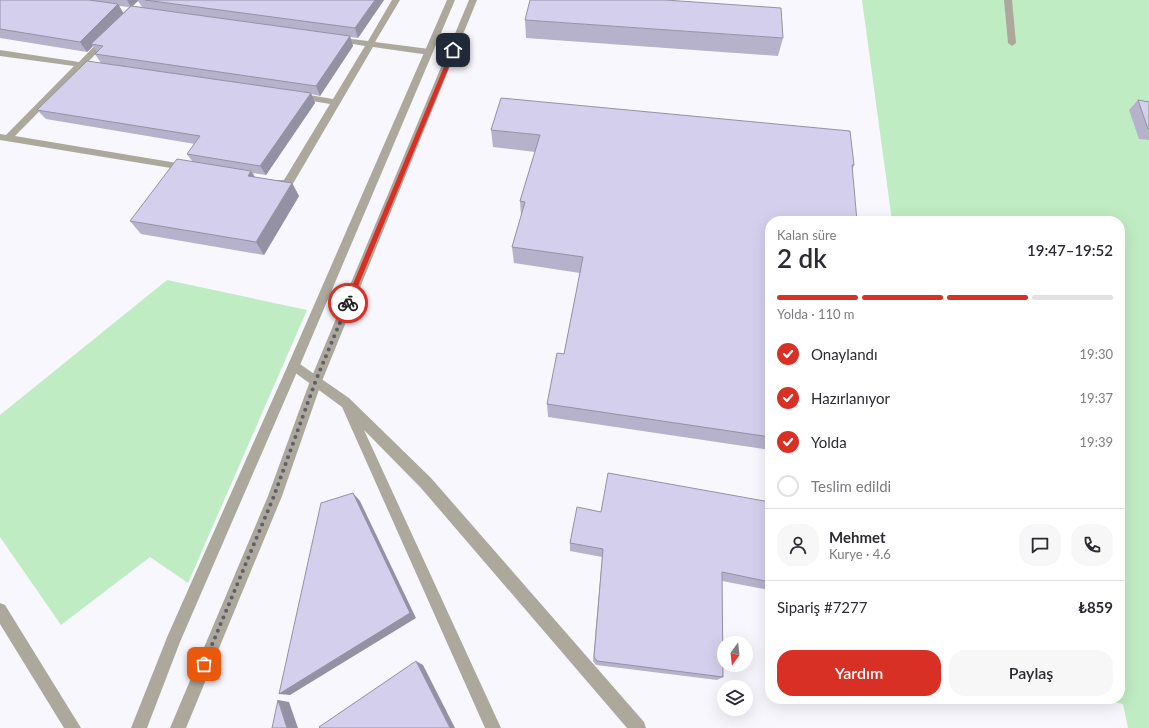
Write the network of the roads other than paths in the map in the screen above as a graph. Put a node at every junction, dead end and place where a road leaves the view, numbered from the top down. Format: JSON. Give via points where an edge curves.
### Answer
{"nodes":[{"id":1,"x":396,"y":0,"type":"edge"},
{"id":2,"x":451,"y":0,"type":"edge"},
{"id":3,"x":473,"y":0,"type":"edge"},
{"id":4,"x":1008,"y":0,"type":"edge"},
{"id":5,"x":113,"y":32,"type":"edge"},
{"id":6,"x":323,"y":37,"type":"edge"},
{"id":7,"x":1012,"y":43,"type":"dead end"},
{"id":8,"x":370,"y":44,"type":"junction"},
{"id":9,"x":429,"y":52,"type":"junction"},
{"id":10,"x":0,"y":53,"type":"edge"},
{"id":11,"x":81,"y":64,"type":"junction"},
{"id":12,"x":104,"y":68,"type":"edge"},
{"id":13,"x":289,"y":95,"type":"edge"},
{"id":14,"x":335,"y":102,"type":"junction"},
{"id":15,"x":4,"y":137,"type":"edge"},
{"id":16,"x":202,"y":170,"type":"edge"},
{"id":17,"x":264,"y":180,"type":"edge"},
{"id":18,"x":294,"y":365,"type":"junction"},
{"id":19,"x":316,"y":380,"type":"junction"},
{"id":20,"x":345,"y":402,"type":"junction"},
{"id":21,"x":0,"y":610,"type":"edge"},
{"id":22,"x":73,"y":728,"type":"edge"},
{"id":23,"x":139,"y":728,"type":"edge"},
{"id":24,"x":178,"y":728,"type":"edge"},
{"id":25,"x":493,"y":728,"type":"edge"},
{"id":26,"x":638,"y":728,"type":"edge"}],
"edges":[{"from":1,"to":8,"type":"street"},
{"from":2,"to":9,"type":"street"},
{"from":3,"to":19,"type":"street"},
{"from":4,"to":7,"type":"street"},
{"from":5,"to":11,"type":"street"},
{"from":6,"to":8,"type":"street"},
{"from":8,"to":9,"type":"street"},
{"from":8,"to":14,"type":"street"},
{"from":9,"to":18,"type":"street"},
{"from":10,"to":11,"type":"street"},
{"from":11,"to":12,"type":"street"},
{"from":11,"to":15,"type":"street"},
{"from":13,"to":14,"type":"street"},
{"from":14,"to":17,"type":"street","via":[[287,184]]},
{"from":15,"to":16,"type":"street"},
{"from":18,"to":19,"type":"street"},
{"from":18,"to":23,"type":"street","via":[[174,640]]},
{"from":19,"to":20,"type":"street"},
{"from":19,"to":24,"type":"street","via":[[274,496]]},
{"from":20,"to":25,"type":"street"},
{"from":20,"to":26,"type":"street","via":[[426,483]]},
{"from":21,"to":22,"type":"street"}]}
